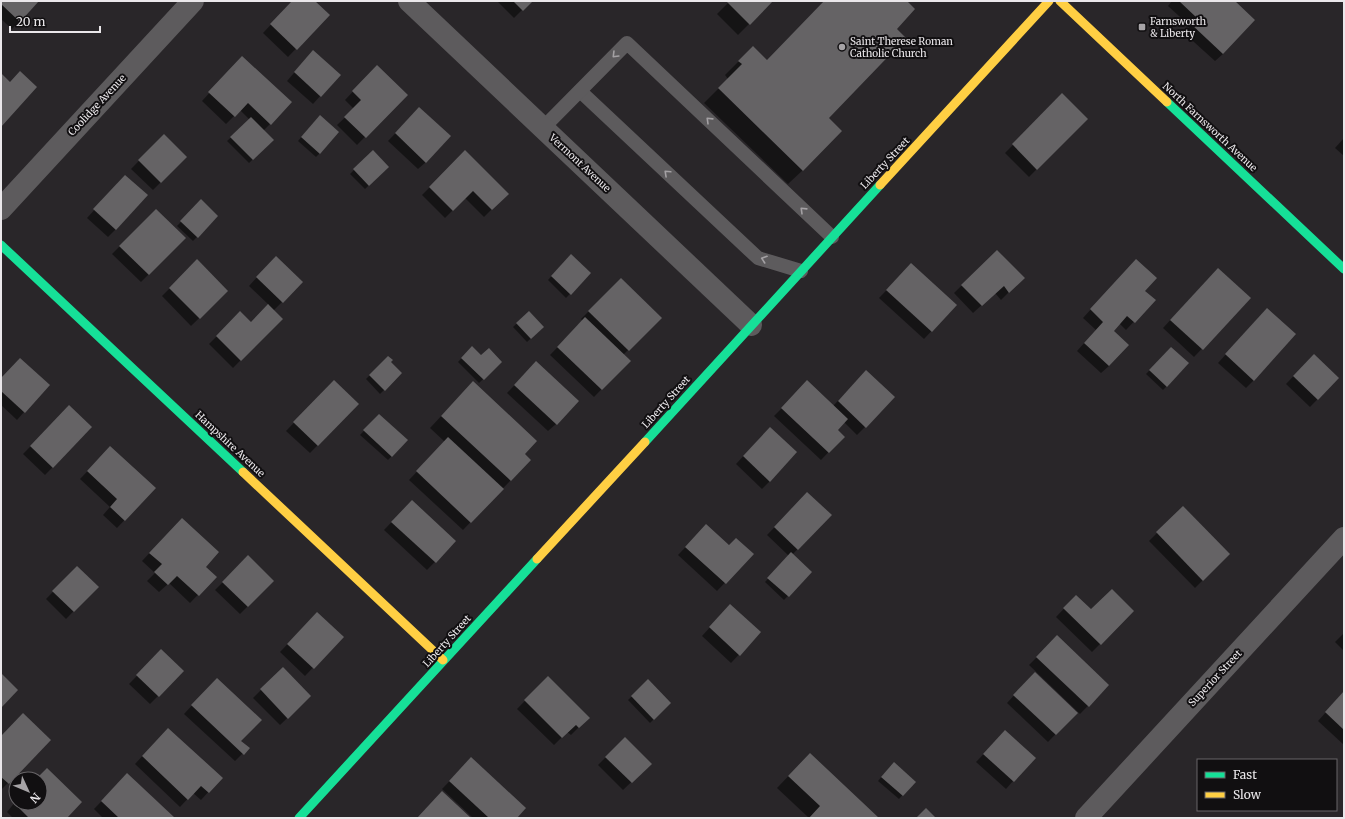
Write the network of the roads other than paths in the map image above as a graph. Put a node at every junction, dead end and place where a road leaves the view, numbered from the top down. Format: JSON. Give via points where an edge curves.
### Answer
{"nodes":[{"id":1,"x":193,"y":1,"type":"edge"},
{"id":2,"x":409,"y":1,"type":"edge"},
{"id":3,"x":1049,"y":1,"type":"edge"},
{"id":4,"x":1060,"y":1,"type":"edge"},
{"id":5,"x":580,"y":91,"type":"junction"},
{"id":6,"x":543,"y":128,"type":"junction"},
{"id":7,"x":1,"y":209,"type":"edge"},
{"id":8,"x":832,"y":237,"type":"junction"},
{"id":9,"x":1,"y":245,"type":"edge"},
{"id":10,"x":1344,"y":269,"type":"edge"},
{"id":11,"x":801,"y":271,"type":"junction"},
{"id":12,"x":751,"y":325,"type":"junction"},
{"id":13,"x":1344,"y":538,"type":"edge"},
{"id":14,"x":443,"y":660,"type":"junction"},
{"id":15,"x":300,"y":818,"type":"edge"},
{"id":16,"x":1086,"y":818,"type":"edge"}],
"edges":[{"from":1,"to":7,"type":"street","name":"Coolidge Avenue"},
{"from":2,"to":6,"type":"street","name":"Vermont Avenue"},
{"from":3,"to":8,"type":"street","name":"Liberty Street"},
{"from":4,"to":10,"type":"street","name":"North Farnsworth Avenue"},
{"from":5,"to":6,"type":"lane"},
{"from":8,"to":5,"type":"lane","one_way":true,"via":[[627,43]]},
{"from":11,"to":5,"type":"lane","one_way":true,"via":[[758,258]]},
{"from":6,"to":12,"type":"street","name":"Vermont Avenue"},
{"from":8,"to":11,"type":"street","name":"Liberty Street"},
{"from":9,"to":14,"type":"street","name":"Hampshire Avenue"},
{"from":11,"to":12,"type":"street","name":"Liberty Street"},
{"from":12,"to":14,"type":"street","name":"Liberty Street"},
{"from":13,"to":16,"type":"street","name":"Superior Street"},
{"from":14,"to":15,"type":"street","name":"Liberty Street"}]}
